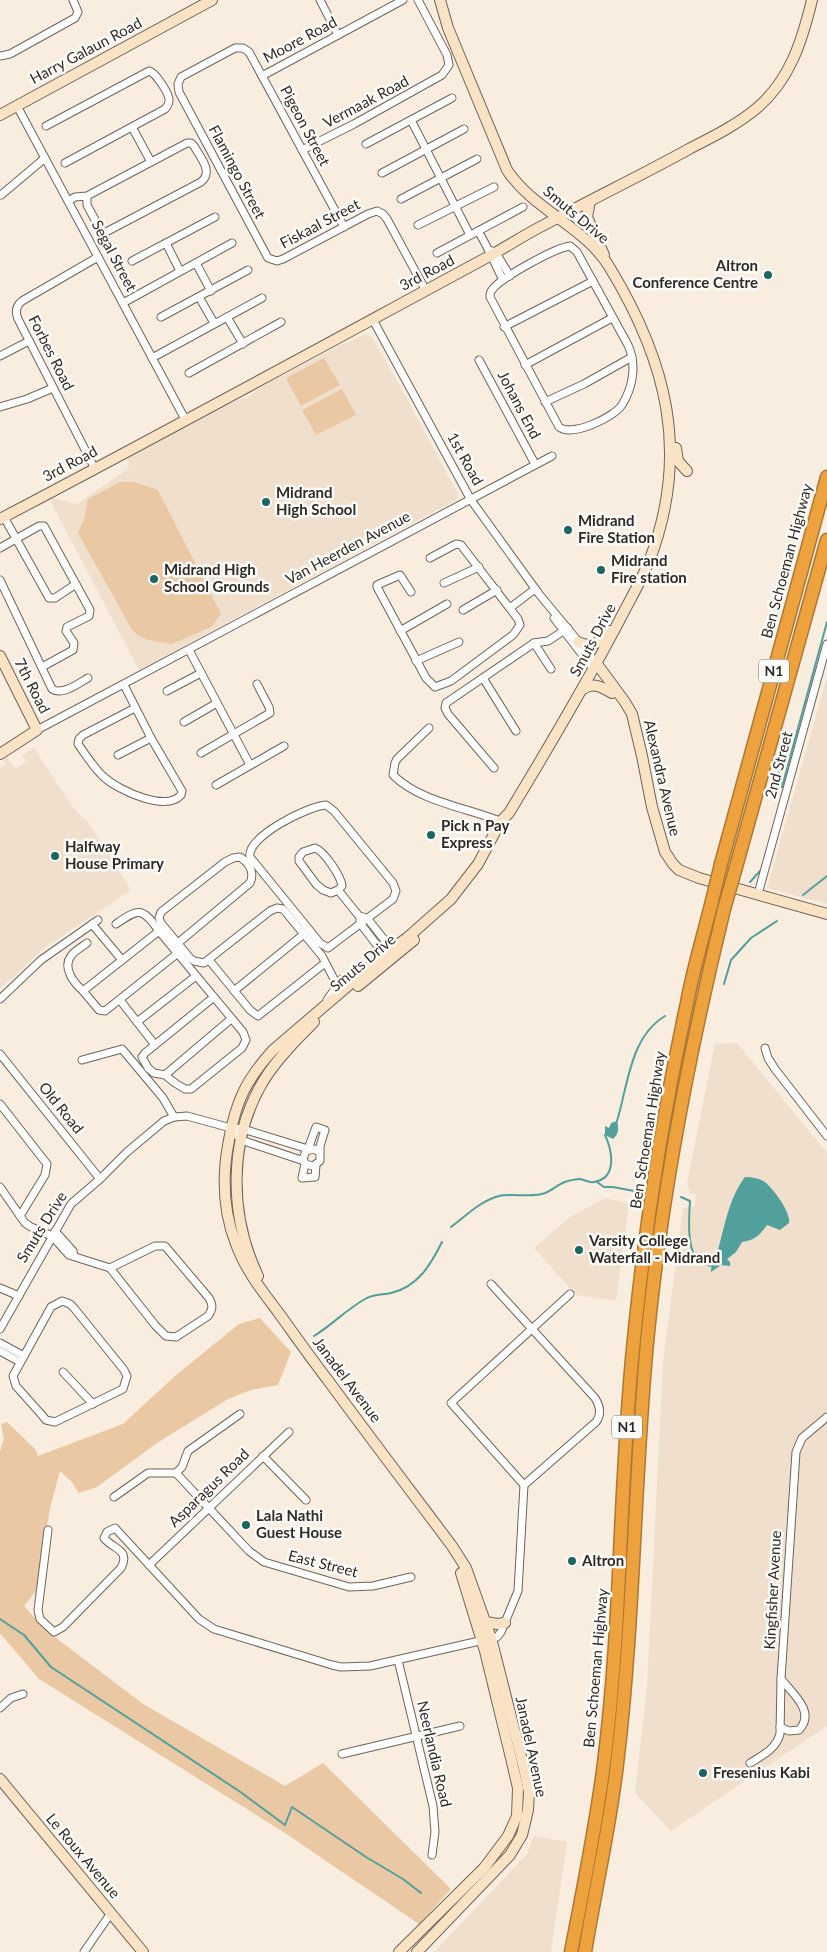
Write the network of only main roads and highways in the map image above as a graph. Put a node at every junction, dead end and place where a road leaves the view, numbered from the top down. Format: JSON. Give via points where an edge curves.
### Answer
{"nodes":[{"id":1,"x":212,"y":0,"type":"edge"},
{"id":2,"x":436,"y":0,"type":"edge"},
{"id":3,"x":440,"y":0,"type":"edge"},
{"id":4,"x":812,"y":0,"type":"edge"},
{"id":5,"x":448,"y":28,"type":"junction"},
{"id":6,"x":0,"y":114,"type":"edge"},
{"id":7,"x":590,"y":201,"type":"junction"},
{"id":8,"x":557,"y":218,"type":"junction"},
{"id":9,"x":610,"y":268,"type":"junction"},
{"id":10,"x":668,"y":418,"type":"junction"},
{"id":11,"x":687,"y":471,"type":"dead end"},
{"id":12,"x":827,"y":477,"type":"edge"},
{"id":13,"x":2,"y":518,"type":"edge"},
{"id":14,"x":827,"y":540,"type":"edge"},
{"id":15,"x":619,"y":621,"type":"junction"},
{"id":16,"x":578,"y":642,"type":"road end"},
{"id":17,"x":0,"y":656,"type":"edge"},
{"id":18,"x":596,"y":667,"type":"junction"},
{"id":19,"x":583,"y":689,"type":"junction"},
{"id":20,"x":612,"y":693,"type":"junction"},
{"id":21,"x":37,"y":730,"type":"joint"},
{"id":22,"x":0,"y":754,"type":"edge"},
{"id":23,"x":648,"y":790,"type":"junction"},
{"id":24,"x":827,"y":914,"type":"edge"},
{"id":25,"x":390,"y":954,"type":"junction"},
{"id":26,"x":230,"y":1132,"type":"joint"},
{"id":27,"x":241,"y":1140,"type":"joint"},
{"id":28,"x":272,"y":1305,"type":"junction"},
{"id":29,"x":452,"y":1546,"type":"junction"},
{"id":30,"x":486,"y":1622,"type":"junction"},
{"id":31,"x":505,"y":1623,"type":"road end"},
{"id":32,"x":487,"y":1639,"type":"junction"},
{"id":33,"x":0,"y":1778,"type":"edge"},
{"id":34,"x":143,"y":1952,"type":"edge"},
{"id":35,"x":399,"y":1952,"type":"edge"},
{"id":36,"x":417,"y":1952,"type":"edge"},
{"id":37,"x":571,"y":1952,"type":"edge"},
{"id":38,"x":585,"y":1952,"type":"edge"}],
"edges":[{"from":1,"to":6,"type":"main road","name":"Harry Galaun Road"},
{"from":2,"to":5,"type":"main road","name":"Smuts Drive"},
{"from":3,"to":5,"type":"main road","name":"Smuts Drive"},
{"from":4,"to":7,"type":"main road","name":"3rd Road","via":[[792,63],[758,107],[714,136]]},
{"from":5,"to":8,"type":"main road","name":"Smuts Drive","via":[[507,170],[522,189]]},
{"from":7,"to":8,"type":"main road","name":"3rd Road"},
{"from":7,"to":9,"type":"main road","via":[[588,221]]},
{"from":8,"to":9,"type":"main road","name":"Smuts Drive","via":[[597,251]]},
{"from":8,"to":13,"type":"main road","name":"3rd Road"},
{"from":9,"to":10,"type":"main road","name":"Smuts Drive","via":[[653,354]]},
{"from":10,"to":11,"type":"main road","via":[[678,461]]},
{"from":10,"to":15,"type":"main road","name":"Smuts Drive","via":[[671,461],[664,515],[636,592]]},
{"from":12,"to":37,"type":"highway","name":"Ben Schoeman Highway","number":"N1","bridge":true,"via":[[711,905],[685,1011],[665,1120],[641,1274],[629,1398],[604,1764]]},
{"from":14,"to":38,"type":"highway","name":"Ben Schoeman Highway","number":"N1","bridge":true,"via":[[724,909],[700,1005],[677,1122],[655,1275],[642,1409],[617,1766]]},
{"from":15,"to":16,"type":"main road","via":[[598,642],[585,645]]},
{"from":15,"to":18,"type":"main road","name":"Smuts Drive"},
{"from":17,"to":21,"type":"main road","name":"7th Road"},
{"from":18,"to":19,"type":"main road","name":"Smuts Drive"},
{"from":18,"to":20,"type":"main road","name":"Alexandra Avenue"},
{"from":18,"to":23,"type":"main road","name":"Alexandra Avenue","via":[[632,714]]},
{"from":19,"to":20,"type":"main road","via":[[594,685]]},
{"from":19,"to":25,"type":"main road","name":"Smuts Drive","via":[[470,885],[438,919]]},
{"from":20,"to":23,"type":"main road","name":"Alexandra Avenue","via":[[627,721],[642,779]]},
{"from":21,"to":22,"type":"main road","name":"Van Heerden Avenue"},
{"from":23,"to":24,"type":"main road","name":"Alexandra Avenue","via":[[661,844],[679,870]]},
{"from":25,"to":26,"type":"main road","name":"Smuts Drive","via":[[273,1050],[243,1089]]},
{"from":25,"to":27,"type":"main road","name":"Smuts Drive","via":[[313,1023],[278,1060],[253,1100]]},
{"from":26,"to":28,"type":"main road","name":"Janadel Avenue","via":[[224,1178],[228,1215],[244,1263]]},
{"from":27,"to":28,"type":"main road","name":"Janadel Avenue","via":[[237,1206],[256,1271]]},
{"from":28,"to":29,"type":"main road","name":"Janadel Avenue"},
{"from":29,"to":30,"type":"main road","name":"Janadel Avenue","via":[[466,1568]]},
{"from":29,"to":32,"type":"main road","name":"Janadel Avenue"},
{"from":30,"to":31,"type":"main road"},
{"from":30,"to":32,"type":"main road","name":"Janadel Avenue"},
{"from":32,"to":35,"type":"main road","name":"Janadel Avenue","via":[[518,1788],[516,1816],[508,1836],[484,1868]]},
{"from":32,"to":36,"type":"main road","name":"Janadel Avenue","via":[[529,1792],[525,1826],[518,1845],[510,1855]]},
{"from":33,"to":34,"type":"main road","name":"Le Roux Avenue"}]}
